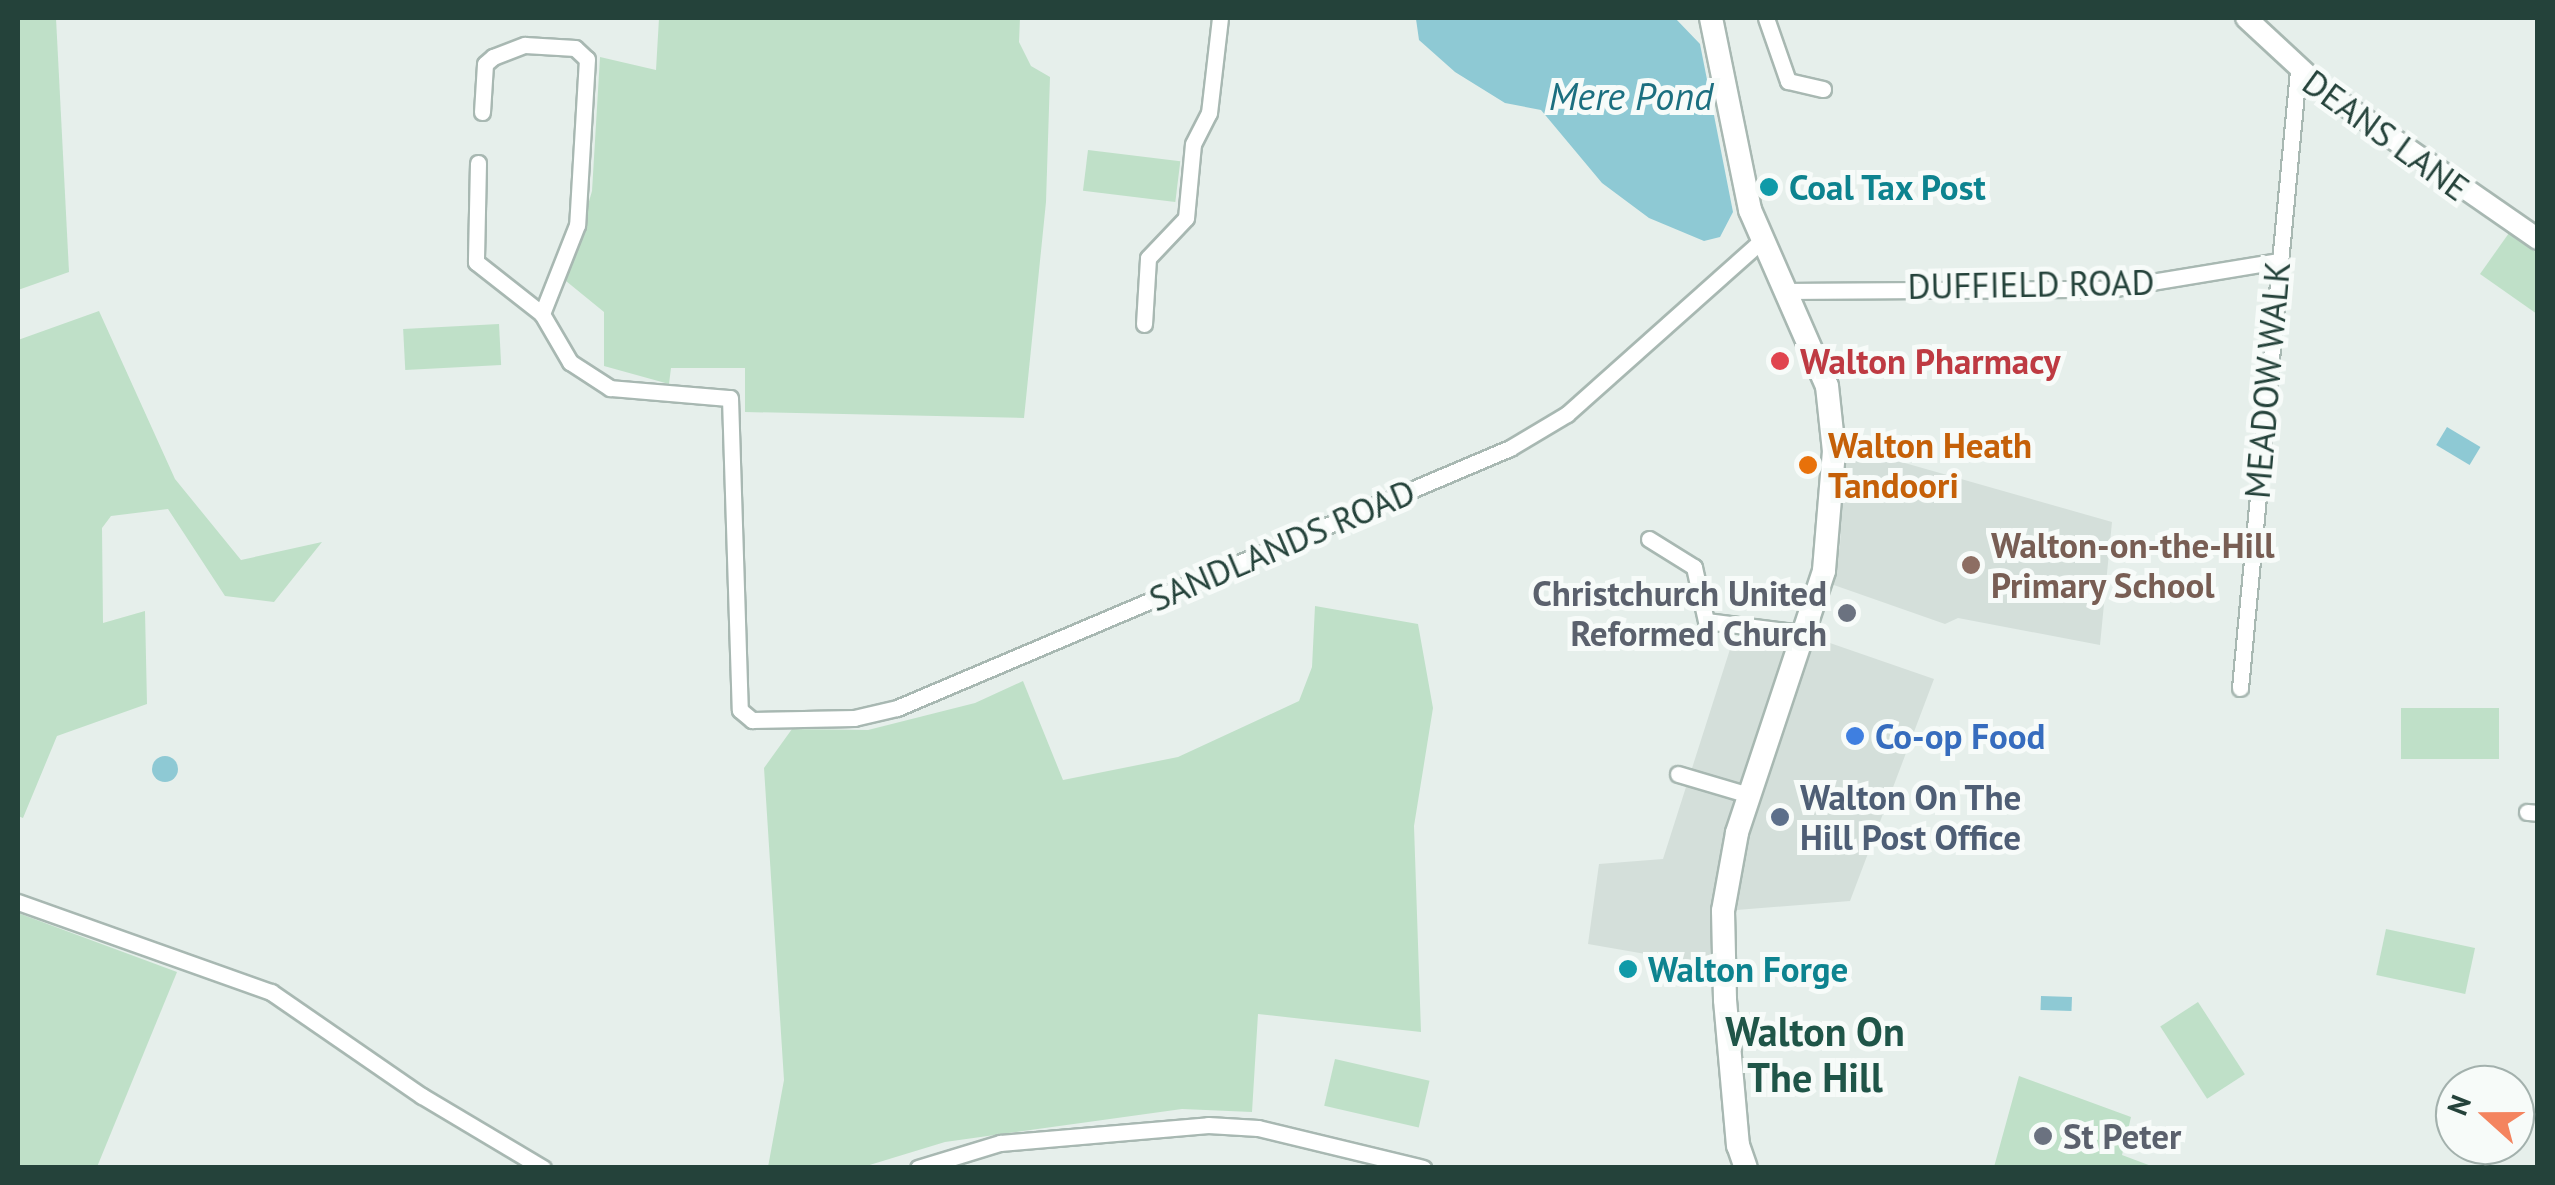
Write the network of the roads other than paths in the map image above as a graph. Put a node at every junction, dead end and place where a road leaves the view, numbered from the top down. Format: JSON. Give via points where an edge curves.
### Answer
{"nodes":[{"id":1,"x":1220,"y":18,"type":"edge"},
{"id":2,"x":1712,"y":18,"type":"edge"},
{"id":3,"x":1766,"y":18,"type":"edge"},
{"id":4,"x":2246,"y":18,"type":"edge"},
{"id":5,"x":2298,"y":71,"type":"junction"},
{"id":6,"x":1823,"y":89,"type":"dead end"},
{"id":7,"x":482,"y":112,"type":"dead end"},
{"id":8,"x":478,"y":163,"type":"dead end"},
{"id":9,"x":2538,"y":239,"type":"edge"},
{"id":10,"x":1760,"y":242,"type":"junction"},
{"id":11,"x":2278,"y":260,"type":"junction"},
{"id":12,"x":1783,"y":291,"type":"junction"},
{"id":13,"x":542,"y":314,"type":"junction"},
{"id":14,"x":1144,"y":324,"type":"dead end"},
{"id":15,"x":1649,"y":538,"type":"dead end"},
{"id":16,"x":1801,"y":633,"type":"junction"},
{"id":17,"x":2240,"y":688,"type":"dead end"},
{"id":18,"x":1678,"y":774,"type":"dead end"},
{"id":19,"x":1748,"y":795,"type":"junction"},
{"id":20,"x":18,"y":902,"type":"edge"},
{"id":21,"x":523,"y":1162,"type":"edge"},
{"id":22,"x":542,"y":1168,"type":"edge"},
{"id":23,"x":918,"y":1168,"type":"edge"},
{"id":24,"x":1423,"y":1168,"type":"edge"},
{"id":25,"x":1746,"y":1168,"type":"edge"}],
"edges":[{"from":1,"to":14,"type":"street","via":[[1209,113],[1193,144],[1186,218],[1148,258]]},
{"from":2,"to":10,"type":"main road"},
{"from":3,"to":6,"type":"street","via":[[1788,81]]},
{"from":4,"to":5,"type":"street","name":"DEANS LANE"},
{"from":5,"to":9,"type":"street","name":"DEANS LANE"},
{"from":5,"to":11,"type":"street","name":"MEADOW WALK"},
{"from":7,"to":13,"type":"street","via":[[485,64],[493,56],[525,45],[575,48],[587,58],[577,225]]},
{"from":8,"to":13,"type":"street","via":[[476,262]]},
{"from":10,"to":12,"type":"main road"},
{"from":10,"to":13,"type":"street","name":"SANDLANDS ROAD","via":[[1567,414],[1510,448],[898,708],[854,718],[744,718],[732,404],[724,394],[610,388],[570,362]]},
{"from":11,"to":12,"type":"street","name":"DUFFIELD ROAD","via":[[2109,290]]},
{"from":11,"to":17,"type":"street","name":"MEADOW WALK"},
{"from":12,"to":16,"type":"main road","via":[[1827,386],[1834,451],[1824,571]]},
{"from":15,"to":16,"type":"street","via":[[1694,567],[1702,579],[1698,610],[1706,621]]},
{"from":16,"to":19,"type":"main road"},
{"from":18,"to":19,"type":"street"},
{"from":19,"to":25,"type":"main road","via":[[1723,910],[1725,1000],[1738,1145]]},
{"from":20,"to":21,"type":"street","via":[[270,992]]},
{"from":21,"to":22,"type":"street"},
{"from":23,"to":24,"type":"street","via":[[1000,1143],[1208,1124],[1258,1128]]}]}
